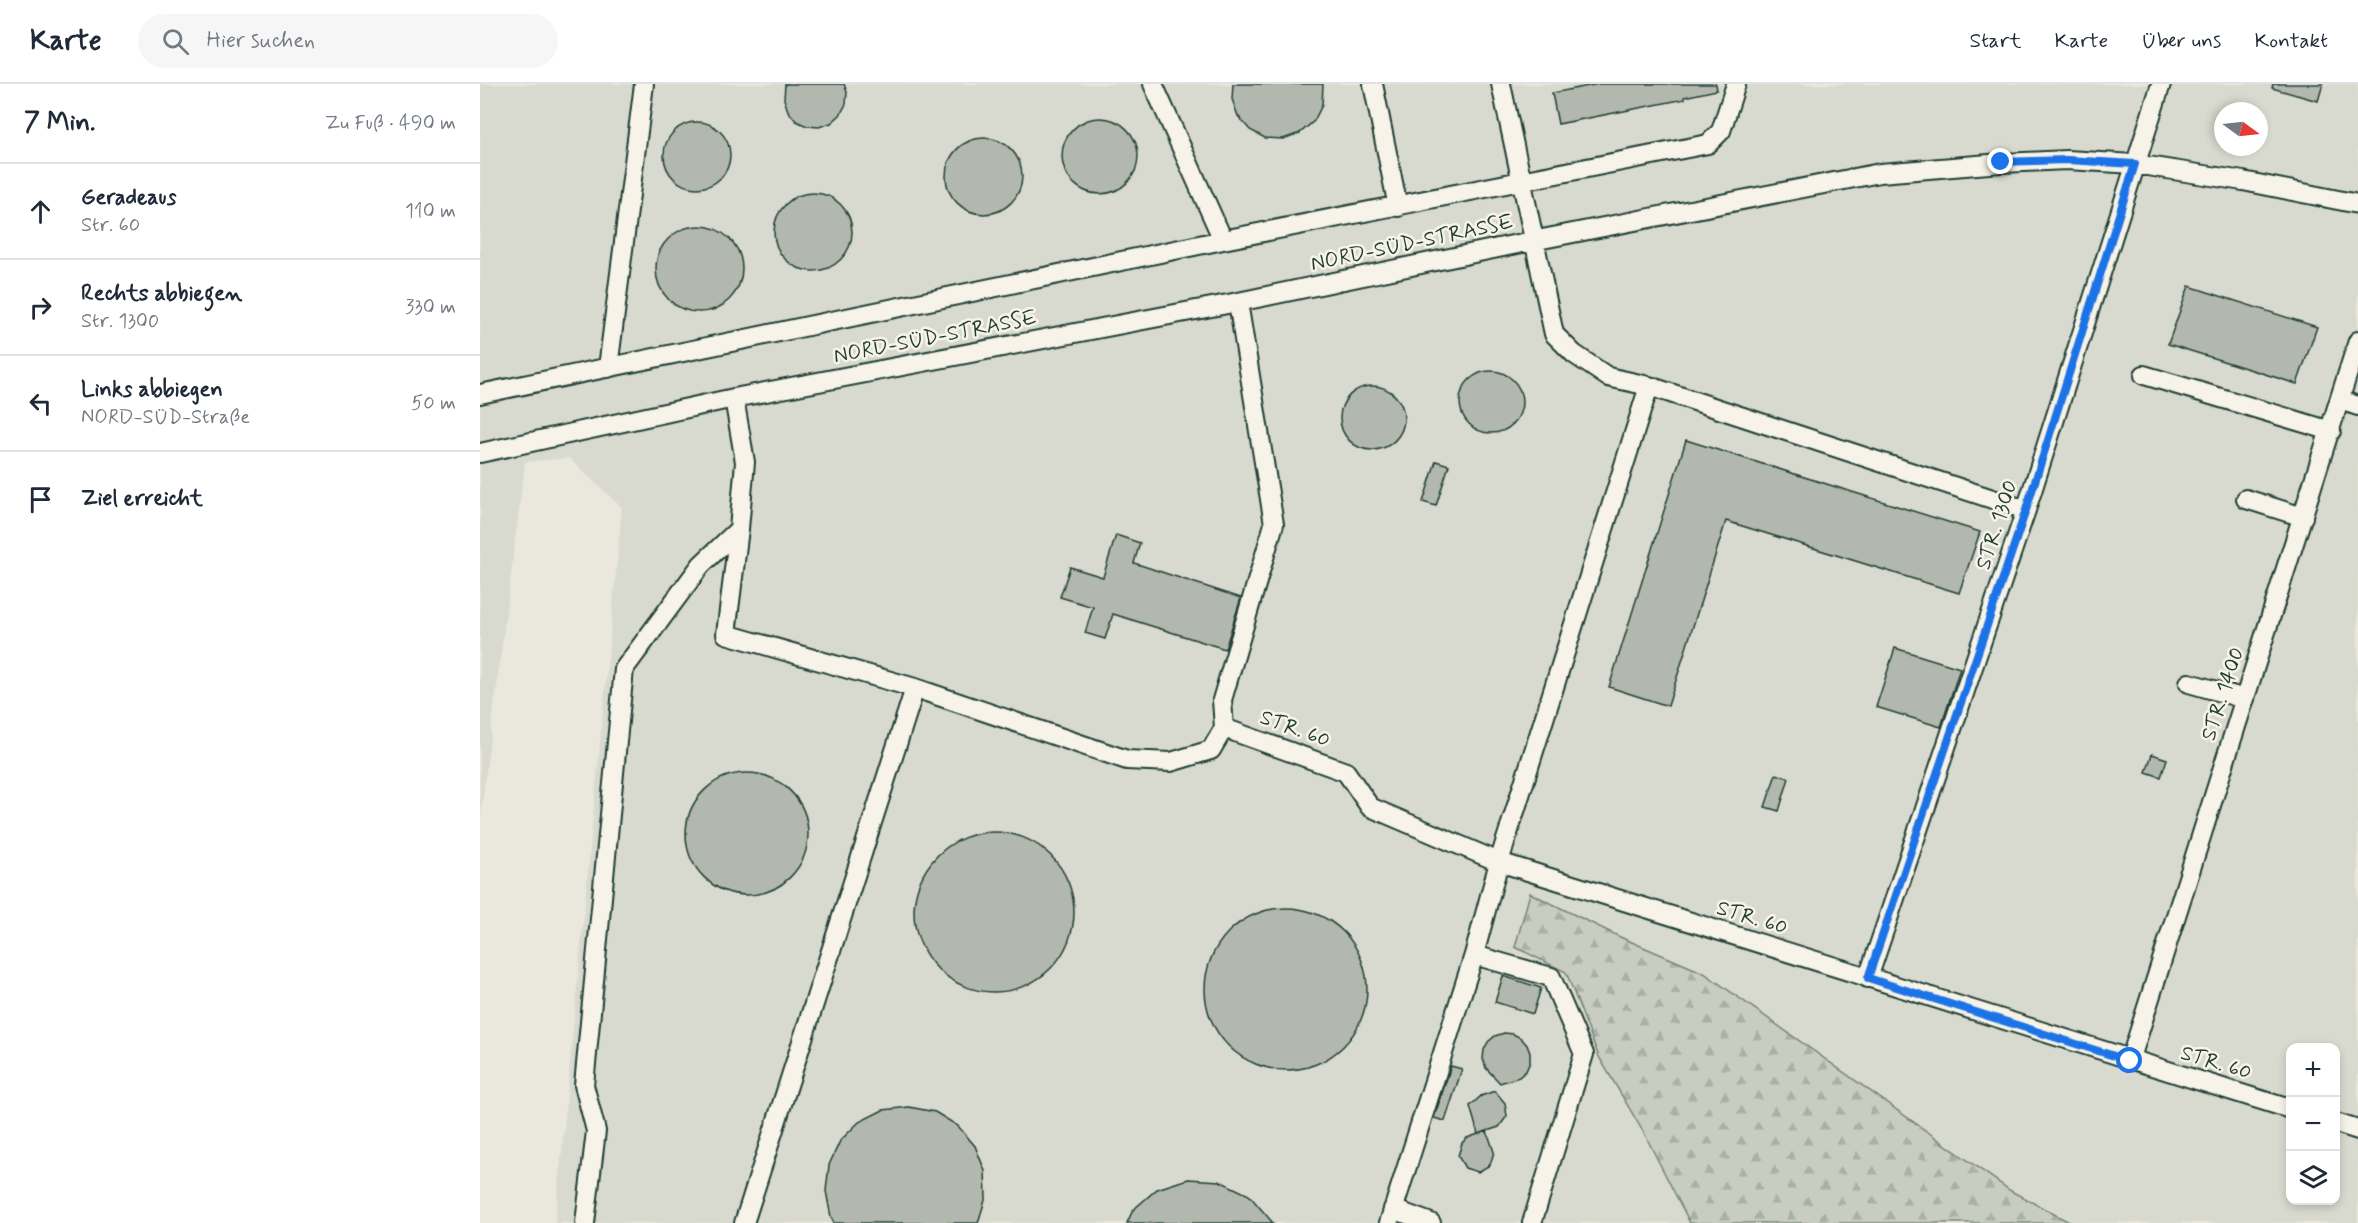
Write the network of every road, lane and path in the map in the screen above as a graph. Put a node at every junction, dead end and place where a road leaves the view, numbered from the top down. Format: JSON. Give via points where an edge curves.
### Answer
{"nodes":[{"id":1,"x":644,"y":84,"type":"edge"},
{"id":2,"x":1153,"y":84,"type":"edge"},
{"id":3,"x":1373,"y":84,"type":"edge"},
{"id":4,"x":1501,"y":84,"type":"edge"},
{"id":5,"x":1736,"y":84,"type":"edge"},
{"id":6,"x":2161,"y":84,"type":"edge"},
{"id":7,"x":2135,"y":164,"type":"junction"},
{"id":8,"x":1523,"y":181,"type":"junction"},
{"id":9,"x":2358,"y":204,"type":"edge"},
{"id":10,"x":1398,"y":207,"type":"junction"},
{"id":11,"x":1223,"y":240,"type":"junction"},
{"id":12,"x":1535,"y":241,"type":"junction"},
{"id":13,"x":1238,"y":302,"type":"junction"},
{"id":14,"x":2358,"y":341,"type":"edge"},
{"id":15,"x":608,"y":368,"type":"junction"},
{"id":16,"x":2144,"y":375,"type":"dead end"},
{"id":17,"x":1649,"y":386,"type":"junction"},
{"id":18,"x":480,"y":394,"type":"edge"},
{"id":19,"x":734,"y":398,"type":"junction"},
{"id":20,"x":2340,"y":400,"type":"junction"},
{"id":21,"x":2358,"y":406,"type":"edge"},
{"id":22,"x":2331,"y":431,"type":"junction"},
{"id":23,"x":480,"y":453,"type":"edge"},
{"id":24,"x":2246,"y":499,"type":"dead end"},
{"id":25,"x":2026,"y":510,"type":"junction"},
{"id":26,"x":2303,"y":517,"type":"junction"},
{"id":27,"x":739,"y":529,"type":"junction"},
{"id":28,"x":2189,"y":683,"type":"dead end"},
{"id":29,"x":915,"y":688,"type":"junction"},
{"id":30,"x":2245,"y":699,"type":"junction"},
{"id":31,"x":1224,"y":728,"type":"junction"},
{"id":32,"x":1499,"y":862,"type":"junction"},
{"id":33,"x":1474,"y":956,"type":"junction"},
{"id":34,"x":1868,"y":978,"type":"junction"},
{"id":35,"x":2130,"y":1061,"type":"junction"},
{"id":36,"x":2286,"y":1108,"type":"edge"},
{"id":37,"x":2340,"y":1124,"type":"edge"},
{"id":38,"x":2358,"y":1130,"type":"edge"},
{"id":39,"x":1391,"y":1216,"type":"edge"},
{"id":40,"x":585,"y":1223,"type":"edge"},
{"id":41,"x":744,"y":1223,"type":"edge"},
{"id":42,"x":1431,"y":1223,"type":"edge"},
{"id":43,"x":1532,"y":1223,"type":"edge"}],
"edges":[{"from":1,"to":15,"type":"lane"},
{"from":2,"to":11,"type":"lane"},
{"from":3,"to":10,"type":"lane"},
{"from":4,"to":8,"type":"lane"},
{"from":5,"to":8,"type":"lane","via":[[1721,131],[1708,144]]},
{"from":6,"to":7,"type":"lane","name":"STR. 1300"},
{"from":7,"to":9,"type":"lane","name":"NORD-SÜD-STRASSE"},
{"from":7,"to":12,"type":"lane","name":"NORD-SÜD-STRASSE","via":[[2001,162],[1880,173]]},
{"from":7,"to":25,"type":"lane","name":"STR. 1300"},
{"from":8,"to":10,"type":"lane"},
{"from":8,"to":12,"type":"lane"},
{"from":10,"to":11,"type":"lane"},
{"from":11,"to":15,"type":"lane"},
{"from":12,"to":13,"type":"lane","name":"NORD-SÜD-STRASSE"},
{"from":12,"to":17,"type":"lane","via":[[1554,334],[1574,354],[1608,377]]},
{"from":13,"to":19,"type":"lane","name":"NORD-SÜD-STRASSE"},
{"from":13,"to":31,"type":"lane","via":[[1274,524],[1222,700]]},
{"from":14,"to":20,"type":"lane","name":"STR. 1400"},
{"from":15,"to":18,"type":"lane"},
{"from":16,"to":22,"type":"lane"},
{"from":17,"to":25,"type":"lane"},
{"from":17,"to":32,"type":"lane"},
{"from":19,"to":23,"type":"lane","name":"NORD-SÜD-STRASSE"},
{"from":19,"to":27,"type":"lane","via":[[745,462]]},
{"from":20,"to":21,"type":"lane"},
{"from":20,"to":22,"type":"lane","name":"STR. 1400"},
{"from":22,"to":26,"type":"lane","name":"STR. 1400"},
{"from":24,"to":26,"type":"lane"},
{"from":25,"to":34,"type":"lane","name":"STR. 1300"},
{"from":26,"to":30,"type":"lane","name":"STR. 1400"},
{"from":27,"to":29,"type":"lane","via":[[726,634]]},
{"from":27,"to":40,"type":"lane","via":[[701,565],[624,669],[584,1085],[596,1131]]},
{"from":28,"to":30,"type":"lane"},
{"from":29,"to":31,"type":"lane","via":[[1127,760],[1171,762],[1211,750]]},
{"from":29,"to":41,"type":"lane"},
{"from":30,"to":35,"type":"lane","name":"STR. 1400"},
{"from":31,"to":32,"type":"lane","name":"STR. 60","via":[[1346,772],[1370,807]]},
{"from":32,"to":33,"type":"lane"},
{"from":32,"to":34,"type":"lane","name":"STR. 60"},
{"from":33,"to":39,"type":"lane"},
{"from":33,"to":43,"type":"lane","via":[[1551,977],[1584,1054]]},
{"from":34,"to":35,"type":"lane","name":"STR. 60"},
{"from":35,"to":36,"type":"lane","name":"STR. 60"},
{"from":37,"to":38,"type":"lane"},
{"from":39,"to":42,"type":"lane"}]}
